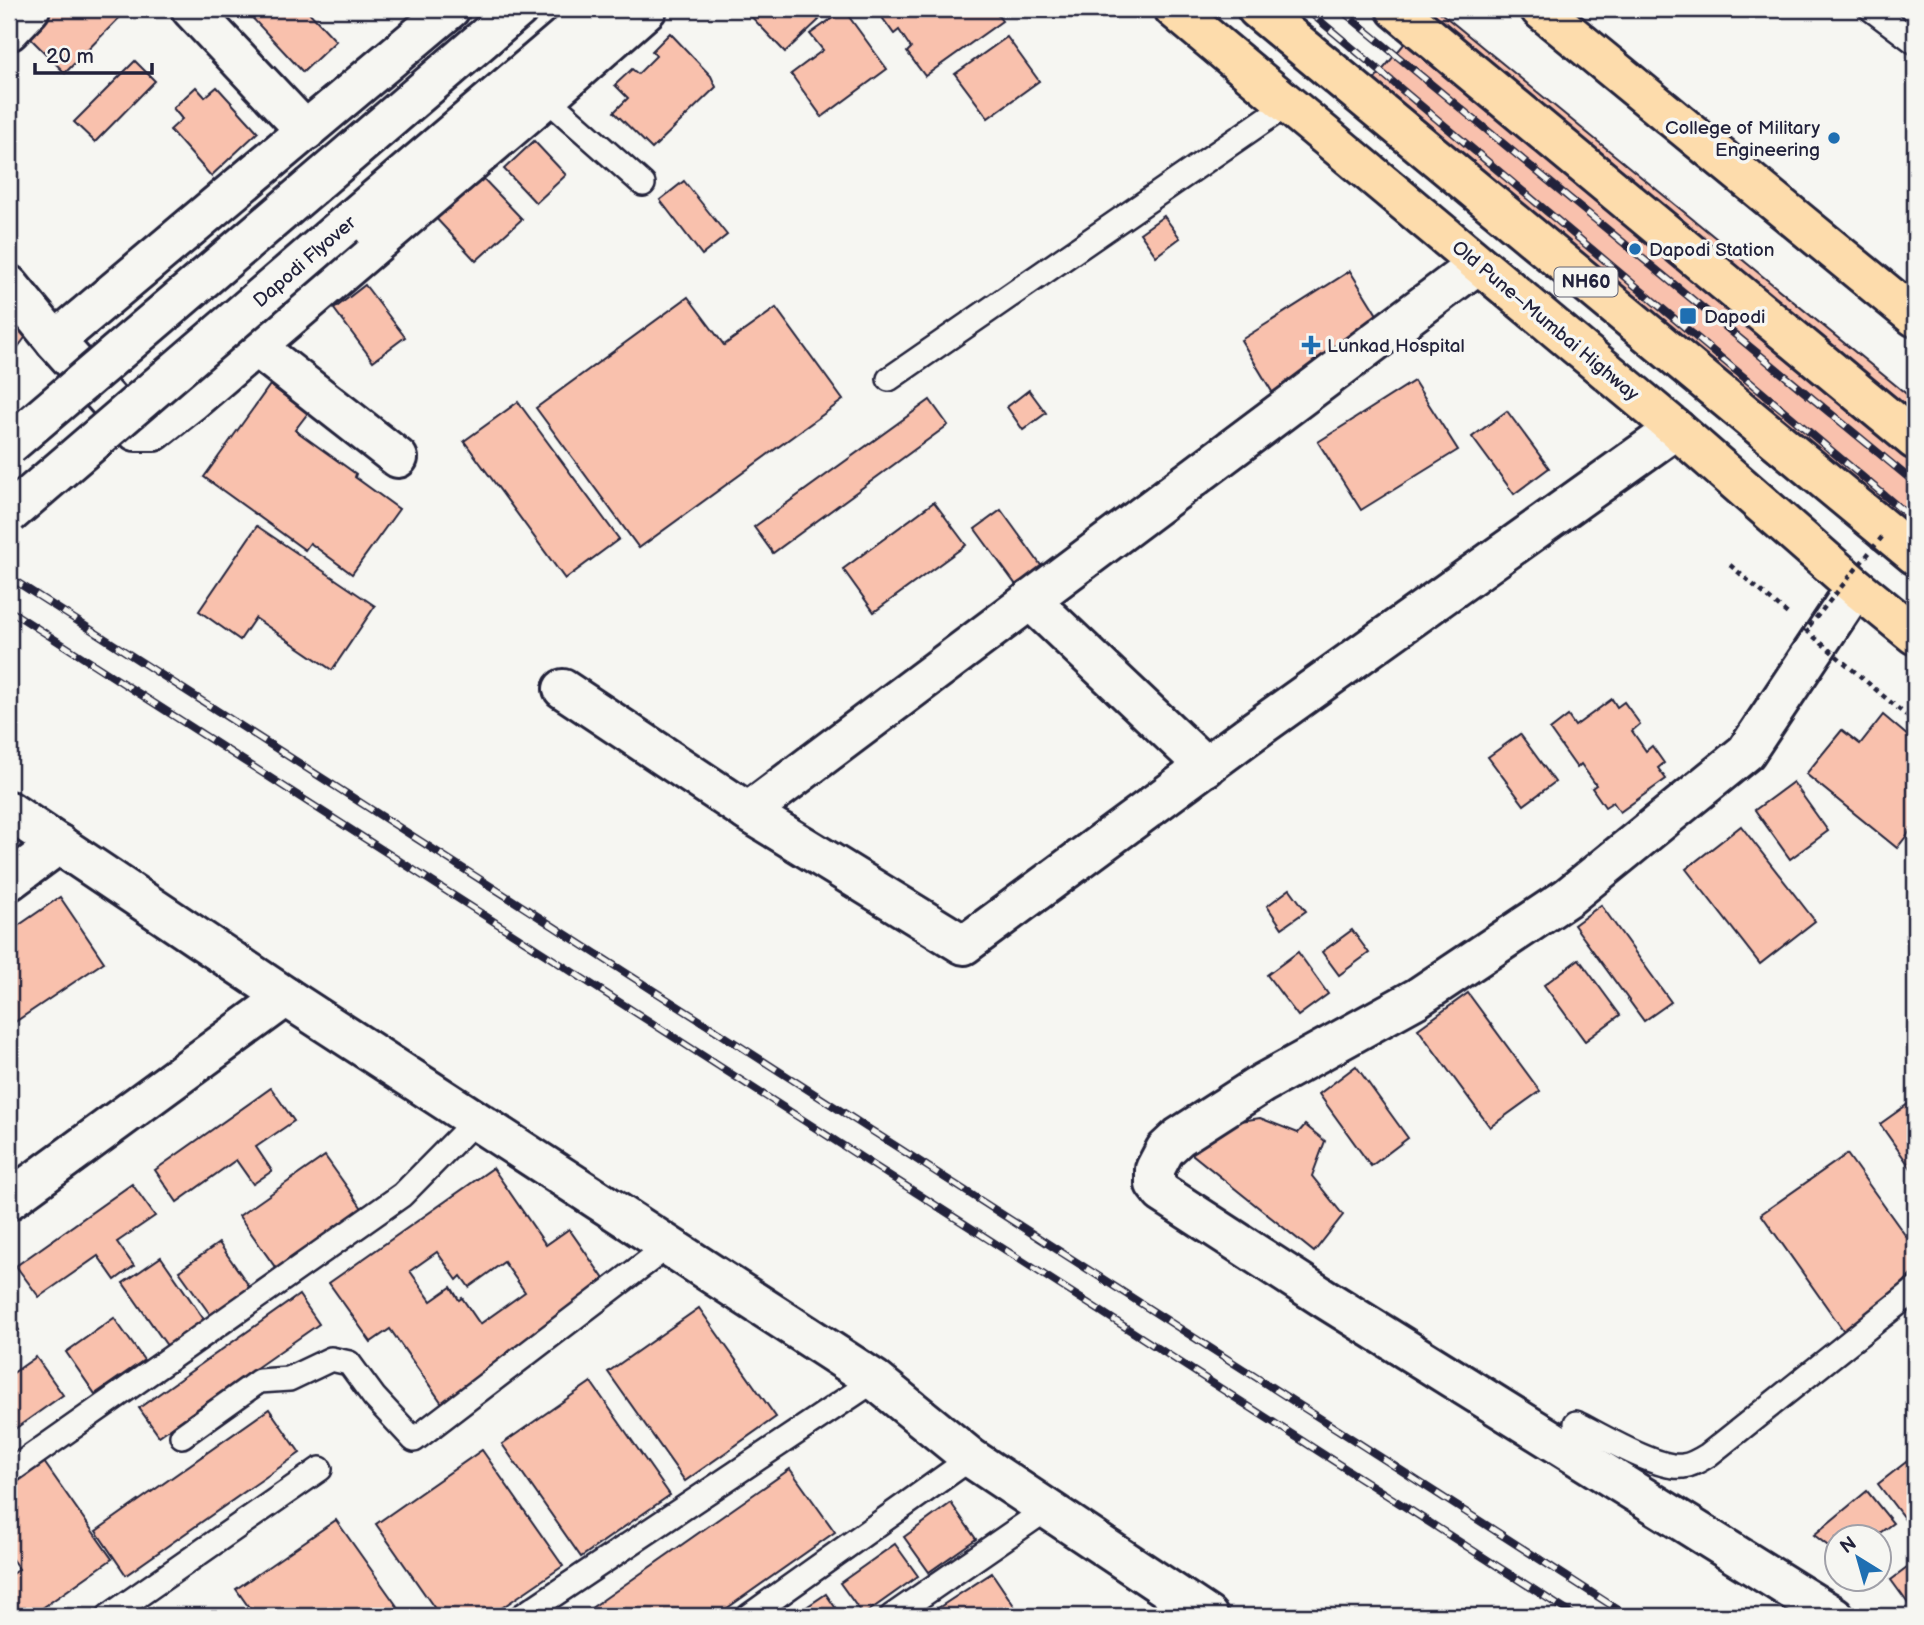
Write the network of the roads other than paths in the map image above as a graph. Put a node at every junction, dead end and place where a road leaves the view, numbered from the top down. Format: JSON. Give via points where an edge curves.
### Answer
{"nodes":[{"id":1,"x":30,"y":9,"type":"edge"},
{"id":2,"x":191,"y":9,"type":"edge"},
{"id":3,"x":450,"y":9,"type":"edge"},
{"id":4,"x":518,"y":9,"type":"edge"},
{"id":5,"x":598,"y":9,"type":"edge"},
{"id":6,"x":647,"y":9,"type":"edge"},
{"id":7,"x":1174,"y":9,"type":"edge"},
{"id":8,"x":1257,"y":9,"type":"edge"},
{"id":9,"x":1396,"y":9,"type":"edge"},
{"id":10,"x":1540,"y":9,"type":"edge"},
{"id":11,"x":1871,"y":9,"type":"edge"},
{"id":12,"x":9,"y":31,"type":"edge"},
{"id":13,"x":1915,"y":42,"type":"edge"},
{"id":14,"x":546,"y":98,"type":"junction"},
{"id":15,"x":1288,"y":104,"type":"junction"},
{"id":16,"x":306,"y":131,"type":"junction"},
{"id":17,"x":643,"y":184,"type":"dead end"},
{"id":18,"x":1478,"y":264,"type":"junction"},
{"id":19,"x":9,"y":285,"type":"edge"},
{"id":20,"x":1915,"y":317,"type":"edge"},
{"id":21,"x":55,"y":341,"type":"junction"},
{"id":22,"x":255,"y":346,"type":"junction"},
{"id":23,"x":889,"y":379,"type":"dead end"},
{"id":24,"x":1676,"y":429,"type":"junction"},
{"id":25,"x":1915,"y":440,"type":"edge"},
{"id":26,"x":9,"y":445,"type":"edge"},
{"id":27,"x":398,"y":458,"type":"dead end"},
{"id":28,"x":9,"y":514,"type":"edge"},
{"id":29,"x":1915,"y":555,"type":"edge"},
{"id":30,"x":1856,"y":587,"type":"junction"},
{"id":31,"x":1030,"y":600,"type":"junction"},
{"id":32,"x":1915,"y":635,"type":"edge"},
{"id":33,"x":564,"y":689,"type":"dead end"},
{"id":34,"x":1206,"y":767,"type":"junction"},
{"id":35,"x":9,"y":811,"type":"edge"},
{"id":36,"x":748,"y":812,"type":"junction"},
{"id":37,"x":58,"y":845,"type":"junction"},
{"id":38,"x":9,"y":881,"type":"edge"},
{"id":39,"x":286,"y":996,"type":"junction"},
{"id":40,"x":476,"y":1120,"type":"junction"},
{"id":41,"x":9,"y":1200,"type":"edge"},
{"id":42,"x":668,"y":1246,"type":"junction"},
{"id":43,"x":1915,"y":1290,"type":"edge"},
{"id":44,"x":875,"y":1380,"type":"junction"},
{"id":45,"x":1576,"y":1423,"type":"dead end"},
{"id":46,"x":182,"y":1436,"type":"dead end"},
{"id":47,"x":971,"y":1458,"type":"junction"},
{"id":48,"x":320,"y":1469,"type":"dead end"},
{"id":49,"x":9,"y":1472,"type":"edge"},
{"id":50,"x":1047,"y":1509,"type":"junction"},
{"id":51,"x":109,"y":1616,"type":"edge"},
{"id":52,"x":522,"y":1616,"type":"edge"},
{"id":53,"x":749,"y":1616,"type":"edge"},
{"id":54,"x":892,"y":1616,"type":"edge"},
{"id":55,"x":1208,"y":1616,"type":"edge"},
{"id":56,"x":1835,"y":1616,"type":"edge"}],
"edges":[{"from":1,"to":12,"type":"street"},
{"from":2,"to":16,"type":"street"},
{"from":3,"to":16,"type":"street"},
{"from":4,"to":26,"type":"street","bridge":true},
{"from":5,"to":28,"type":"street","name":"Dapodi Flyover","bridge":true},
{"from":6,"to":14,"type":"street"},
{"from":7,"to":15,"type":"main road","name":"Old Pune–Mumbai Highway"},
{"from":8,"to":29,"type":"main road","number":"NH60"},
{"from":9,"to":25,"type":"main road"},
{"from":10,"to":20,"type":"main road"},
{"from":11,"to":13,"type":"lane"},
{"from":14,"to":17,"type":"lane"},
{"from":14,"to":22,"type":"street"},
{"from":15,"to":18,"type":"main road","name":"Old Pune–Mumbai Highway"},
{"from":15,"to":23,"type":"lane"},
{"from":16,"to":21,"type":"street"},
{"from":18,"to":24,"type":"main road","name":"Old Pune–Mumbai Highway"},
{"from":18,"to":31,"type":"street"},
{"from":19,"to":21,"type":"street"},
{"from":21,"to":22,"type":"street","via":[[136,431],[154,431]]},
{"from":22,"to":27,"type":"street"},
{"from":24,"to":30,"type":"main road","name":"Old Pune–Mumbai Highway"},
{"from":24,"to":34,"type":"street"},
{"from":30,"to":32,"type":"main road","name":"Old Pune–Mumbai Highway"},
{"from":30,"to":56,"type":"street","via":[[1746,752],[1568,897],[1417,998],[1262,1083],[1179,1137],[1155,1169],[1155,1184],[1162,1193]]},
{"from":31,"to":34,"type":"street"},
{"from":31,"to":36,"type":"street"},
{"from":33,"to":36,"type":"street"},
{"from":34,"to":36,"type":"street","via":[[964,945]]},
{"from":35,"to":37,"type":"street"},
{"from":37,"to":38,"type":"street"},
{"from":37,"to":39,"type":"street"},
{"from":39,"to":40,"type":"street"},
{"from":39,"to":41,"type":"street"},
{"from":40,"to":42,"type":"street"},
{"from":40,"to":49,"type":"lane","via":[[402,1195]]},
{"from":42,"to":44,"type":"street"},
{"from":42,"to":46,"type":"lane","via":[[414,1440],[349,1363],[331,1359],[289,1379],[259,1381]]},
{"from":43,"to":45,"type":"lane","via":[[1696,1462],[1676,1466],[1646,1458]]},
{"from":44,"to":47,"type":"street"},
{"from":44,"to":52,"type":"lane"},
{"from":47,"to":50,"type":"street"},
{"from":47,"to":53,"type":"lane"},
{"from":48,"to":51,"type":"lane"},
{"from":50,"to":54,"type":"lane"},
{"from":50,"to":55,"type":"street"}]}
